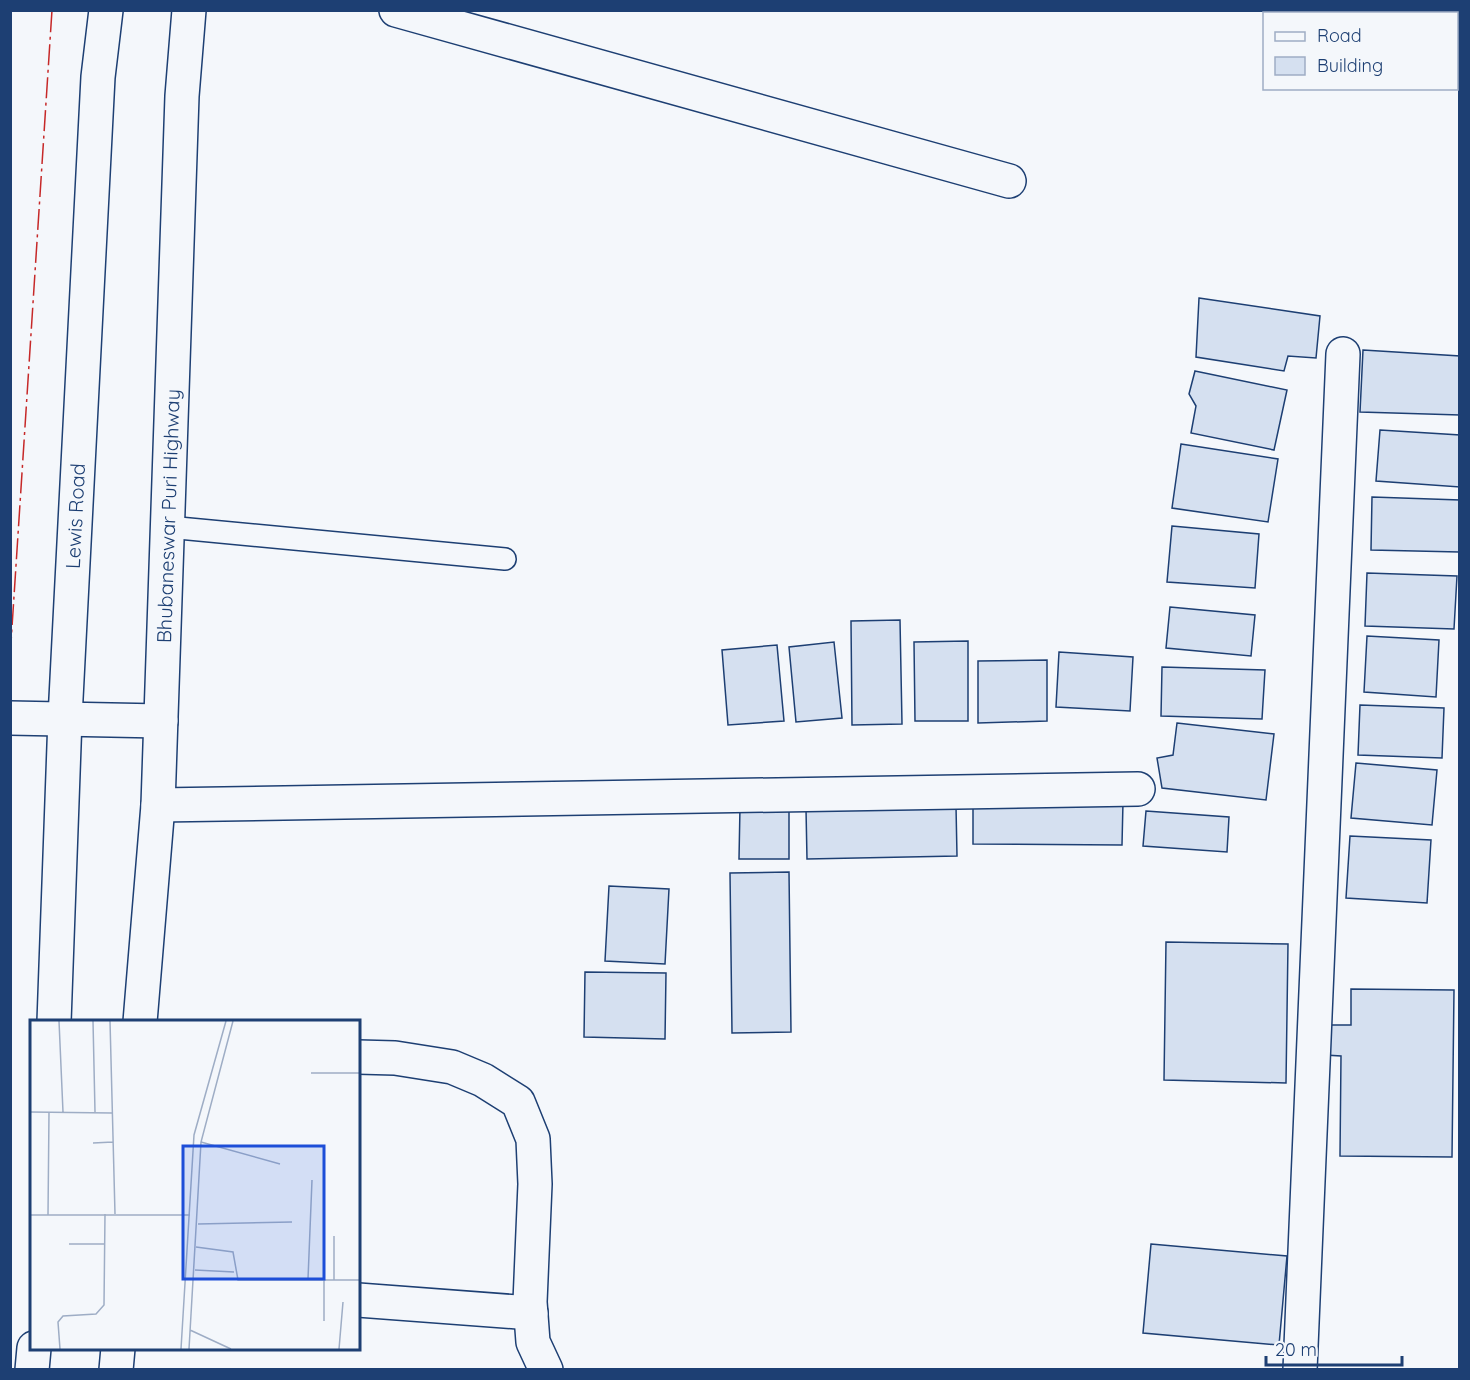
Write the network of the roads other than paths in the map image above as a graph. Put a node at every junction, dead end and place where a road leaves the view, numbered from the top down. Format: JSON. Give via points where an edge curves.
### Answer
{"nodes":[{"id":1,"x":106,"y":10,"type":"edge"},
{"id":2,"x":189,"y":10,"type":"edge"},
{"id":3,"x":396,"y":10,"type":"edge"},
{"id":4,"x":1009,"y":181,"type":"dead end"},
{"id":5,"x":1343,"y":354,"type":"dead end"},
{"id":6,"x":168,"y":527,"type":"junction"},
{"id":7,"x":505,"y":559,"type":"dead end"},
{"id":8,"x":10,"y":718,"type":"edge"},
{"id":9,"x":64,"y":718,"type":"junction"},
{"id":10,"x":161,"y":720,"type":"junction"},
{"id":11,"x":1138,"y":789,"type":"dead end"},
{"id":12,"x":158,"y":805,"type":"junction"},
{"id":13,"x":54,"y":1020,"type":"edge"},
{"id":14,"x":140,"y":1020,"type":"edge"},
{"id":15,"x":360,"y":1057,"type":"edge"},
{"id":16,"x":360,"y":1300,"type":"edge"},
{"id":17,"x":531,"y":1313,"type":"junction"},
{"id":18,"x":34,"y":1350,"type":"edge"},
{"id":19,"x":118,"y":1350,"type":"edge"},
{"id":20,"x":32,"y":1370,"type":"edge"},
{"id":21,"x":116,"y":1370,"type":"edge"},
{"id":22,"x":546,"y":1370,"type":"edge"},
{"id":23,"x":1300,"y":1370,"type":"edge"}],
"edges":[{"from":1,"to":9,"type":"main road","name":"Lewis Road","via":[[98,77]]},
{"from":2,"to":6,"type":"main road","name":"Bhubaneswar Puri Highway","via":[[182,96]]},
{"from":3,"to":4,"type":"main road"},
{"from":5,"to":23,"type":"main road"},
{"from":6,"to":7,"type":"lane"},
{"from":6,"to":10,"type":"main road","name":"Bhubaneswar Puri Highway"},
{"from":8,"to":9,"type":"main road"},
{"from":9,"to":10,"type":"main road"},
{"from":9,"to":13,"type":"main road","name":"Lewis Road"},
{"from":10,"to":12,"type":"main road","name":"Bhubaneswar Puri Highway"},
{"from":11,"to":12,"type":"main road"},
{"from":12,"to":14,"type":"main road","name":"Bhubaneswar Puri Highway"},
{"from":15,"to":17,"type":"main road","via":[[395,1058],[452,1068],[483,1080],[518,1102],[533,1139]]},
{"from":16,"to":17,"type":"main road"},
{"from":17,"to":22,"type":"main road","via":[[533,1342]]},
{"from":18,"to":20,"type":"main road"},
{"from":19,"to":21,"type":"main road"}]}
